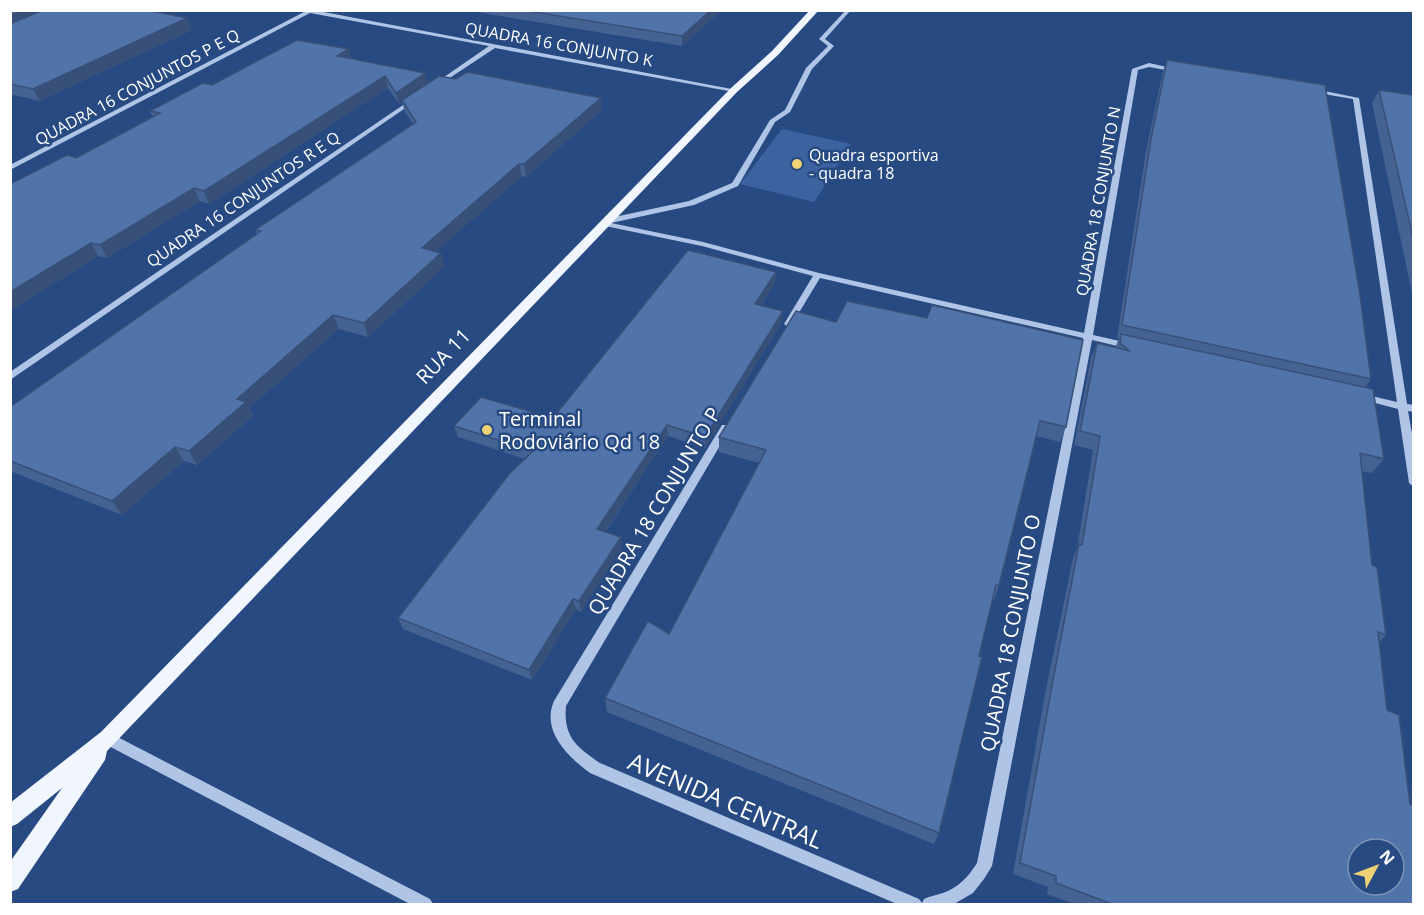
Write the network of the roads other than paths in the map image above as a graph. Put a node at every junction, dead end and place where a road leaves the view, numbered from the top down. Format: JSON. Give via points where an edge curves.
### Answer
{"nodes":[{"id":1,"x":301,"y":10,"type":"edge"},
{"id":2,"x":815,"y":10,"type":"edge"},
{"id":3,"x":849,"y":10,"type":"edge"},
{"id":4,"x":309,"y":12,"type":"junction"},
{"id":5,"x":493,"y":46,"type":"junction"},
{"id":6,"x":1184,"y":71,"type":"edge"},
{"id":7,"x":734,"y":90,"type":"junction"},
{"id":8,"x":1310,"y":90,"type":"edge"},
{"id":9,"x":10,"y":168,"type":"edge"},
{"id":10,"x":606,"y":223,"type":"junction"},
{"id":11,"x":818,"y":275,"type":"junction"},
{"id":12,"x":781,"y":336,"type":"edge"},
{"id":13,"x":1088,"y":337,"type":"junction"},
{"id":14,"x":1134,"y":347,"type":"edge"},
{"id":15,"x":10,"y":376,"type":"edge"},
{"id":16,"x":1355,"y":396,"type":"edge"},
{"id":17,"x":1402,"y":406,"type":"junction"},
{"id":18,"x":1413,"y":409,"type":"edge"},
{"id":19,"x":732,"y":418,"type":"edge"},
{"id":20,"x":1413,"y":483,"type":"edge"},
{"id":21,"x":559,"y":705,"type":"joint"},
{"id":22,"x":108,"y":738,"type":"junction"},
{"id":23,"x":10,"y":817,"type":"edge"},
{"id":24,"x":10,"y":881,"type":"edge"},
{"id":25,"x":425,"y":904,"type":"edge"},
{"id":26,"x":914,"y":904,"type":"edge"},
{"id":27,"x":929,"y":904,"type":"edge"}],
"edges":[{"from":1,"to":4,"type":"street","name":"QUADRA 16 CONJUNTO K"},
{"from":2,"to":7,"type":"main road","name":"RUA 11"},
{"from":3,"to":10,"type":"street","via":[[822,39],[831,46],[809,68],[788,111],[772,121],[735,184],[691,203]]},
{"from":4,"to":5,"type":"street","name":"QUADRA 16 CONJUNTO K"},
{"from":4,"to":9,"type":"street","name":"QUADRA 16 CONJUNTOS P E Q"},
{"from":5,"to":7,"type":"street","name":"QUADRA 16 CONJUNTO K"},
{"from":5,"to":15,"type":"street","name":"QUADRA 16 CONJUNTOS R E Q"},
{"from":6,"to":13,"type":"street","name":"QUADRA 18 CONJUNTO N","via":[[1149,65],[1135,69]]},
{"from":7,"to":10,"type":"main road","name":"RUA 11"},
{"from":8,"to":17,"type":"street","via":[[1356,98]]},
{"from":10,"to":11,"type":"street"},
{"from":10,"to":22,"type":"main road","name":"RUA 11"},
{"from":11,"to":12,"type":"street"},
{"from":11,"to":13,"type":"street"},
{"from":13,"to":14,"type":"street"},
{"from":13,"to":27,"type":"street","name":"QUADRA 18 CONJUNTO O","via":[[984,867],[959,896]]},
{"from":16,"to":17,"type":"street"},
{"from":17,"to":18,"type":"street"},
{"from":17,"to":20,"type":"street"},
{"from":19,"to":21,"type":"street","name":"QUADRA 18 CONJUNTO P"},
{"from":21,"to":26,"type":"street","name":"AVENIDA CENTRAL","via":[[557,720],[561,734],[573,753],[595,768]]},
{"from":22,"to":23,"type":"main road","name":"RUA 11"},
{"from":22,"to":24,"type":"main road","name":"RUA 11"},
{"from":22,"to":25,"type":"street"}]}
